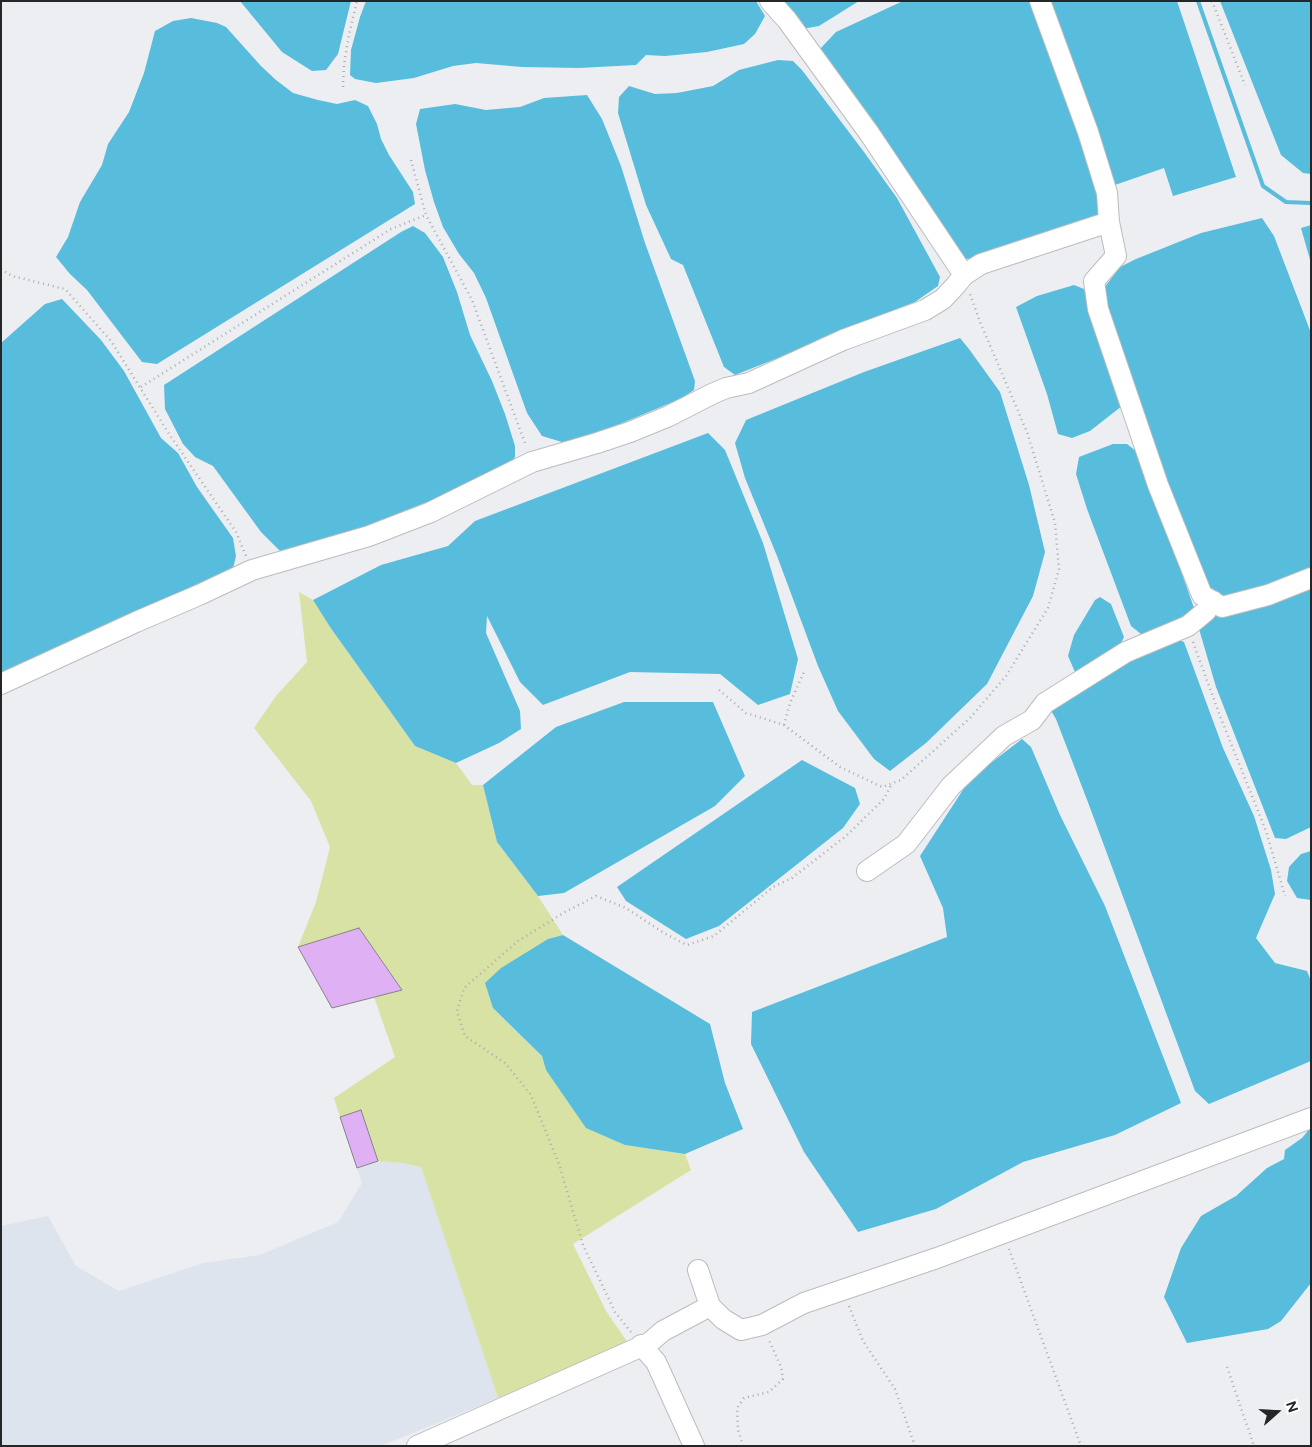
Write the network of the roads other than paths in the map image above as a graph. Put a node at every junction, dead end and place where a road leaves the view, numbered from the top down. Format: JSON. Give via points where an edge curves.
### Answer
{"nodes":[{"id":1,"x":770,"y":1,"type":"edge"},
{"id":2,"x":1040,"y":1,"type":"edge"},
{"id":3,"x":1109,"y":222,"type":"junction"},
{"id":4,"x":964,"y":275,"type":"junction"},
{"id":5,"x":1311,"y":578,"type":"edge"},
{"id":6,"x":1213,"y":602,"type":"junction"},
{"id":7,"x":1,"y":684,"type":"edge"},
{"id":8,"x":867,"y":871,"type":"dead end"},
{"id":9,"x":1311,"y":1118,"type":"edge"},
{"id":10,"x":698,"y":1270,"type":"dead end"},
{"id":11,"x":710,"y":1306,"type":"junction"},
{"id":12,"x":641,"y":1345,"type":"junction"},
{"id":13,"x":417,"y":1446,"type":"edge"},
{"id":14,"x":694,"y":1446,"type":"edge"}],
"edges":[{"from":1,"to":4,"type":"lane","via":[[869,133]]},
{"from":2,"to":3,"type":"lane","via":[[1088,132],[1107,193]]},
{"from":3,"to":4,"type":"lane","via":[[982,264]]},
{"from":3,"to":6,"type":"lane","via":[[1116,256],[1094,281],[1098,309],[1158,486],[1202,595]]},
{"from":4,"to":7,"type":"lane","via":[[943,299],[925,310],[843,340],[749,383],[726,388],[630,432],[532,462],[431,512],[369,536],[252,570]]},
{"from":5,"to":6,"type":"lane","via":[[1268,595],[1222,607]]},
{"from":6,"to":8,"type":"lane","via":[[1188,626],[1126,652],[1045,703],[1032,720],[1004,736],[951,786],[906,844]]},
{"from":9,"to":11,"type":"lane","via":[[804,1303],[762,1324],[741,1330]]},
{"from":10,"to":11,"type":"lane"},
{"from":11,"to":12,"type":"lane"},
{"from":12,"to":13,"type":"lane"},
{"from":12,"to":14,"type":"lane","via":[[656,1362]]}]}
